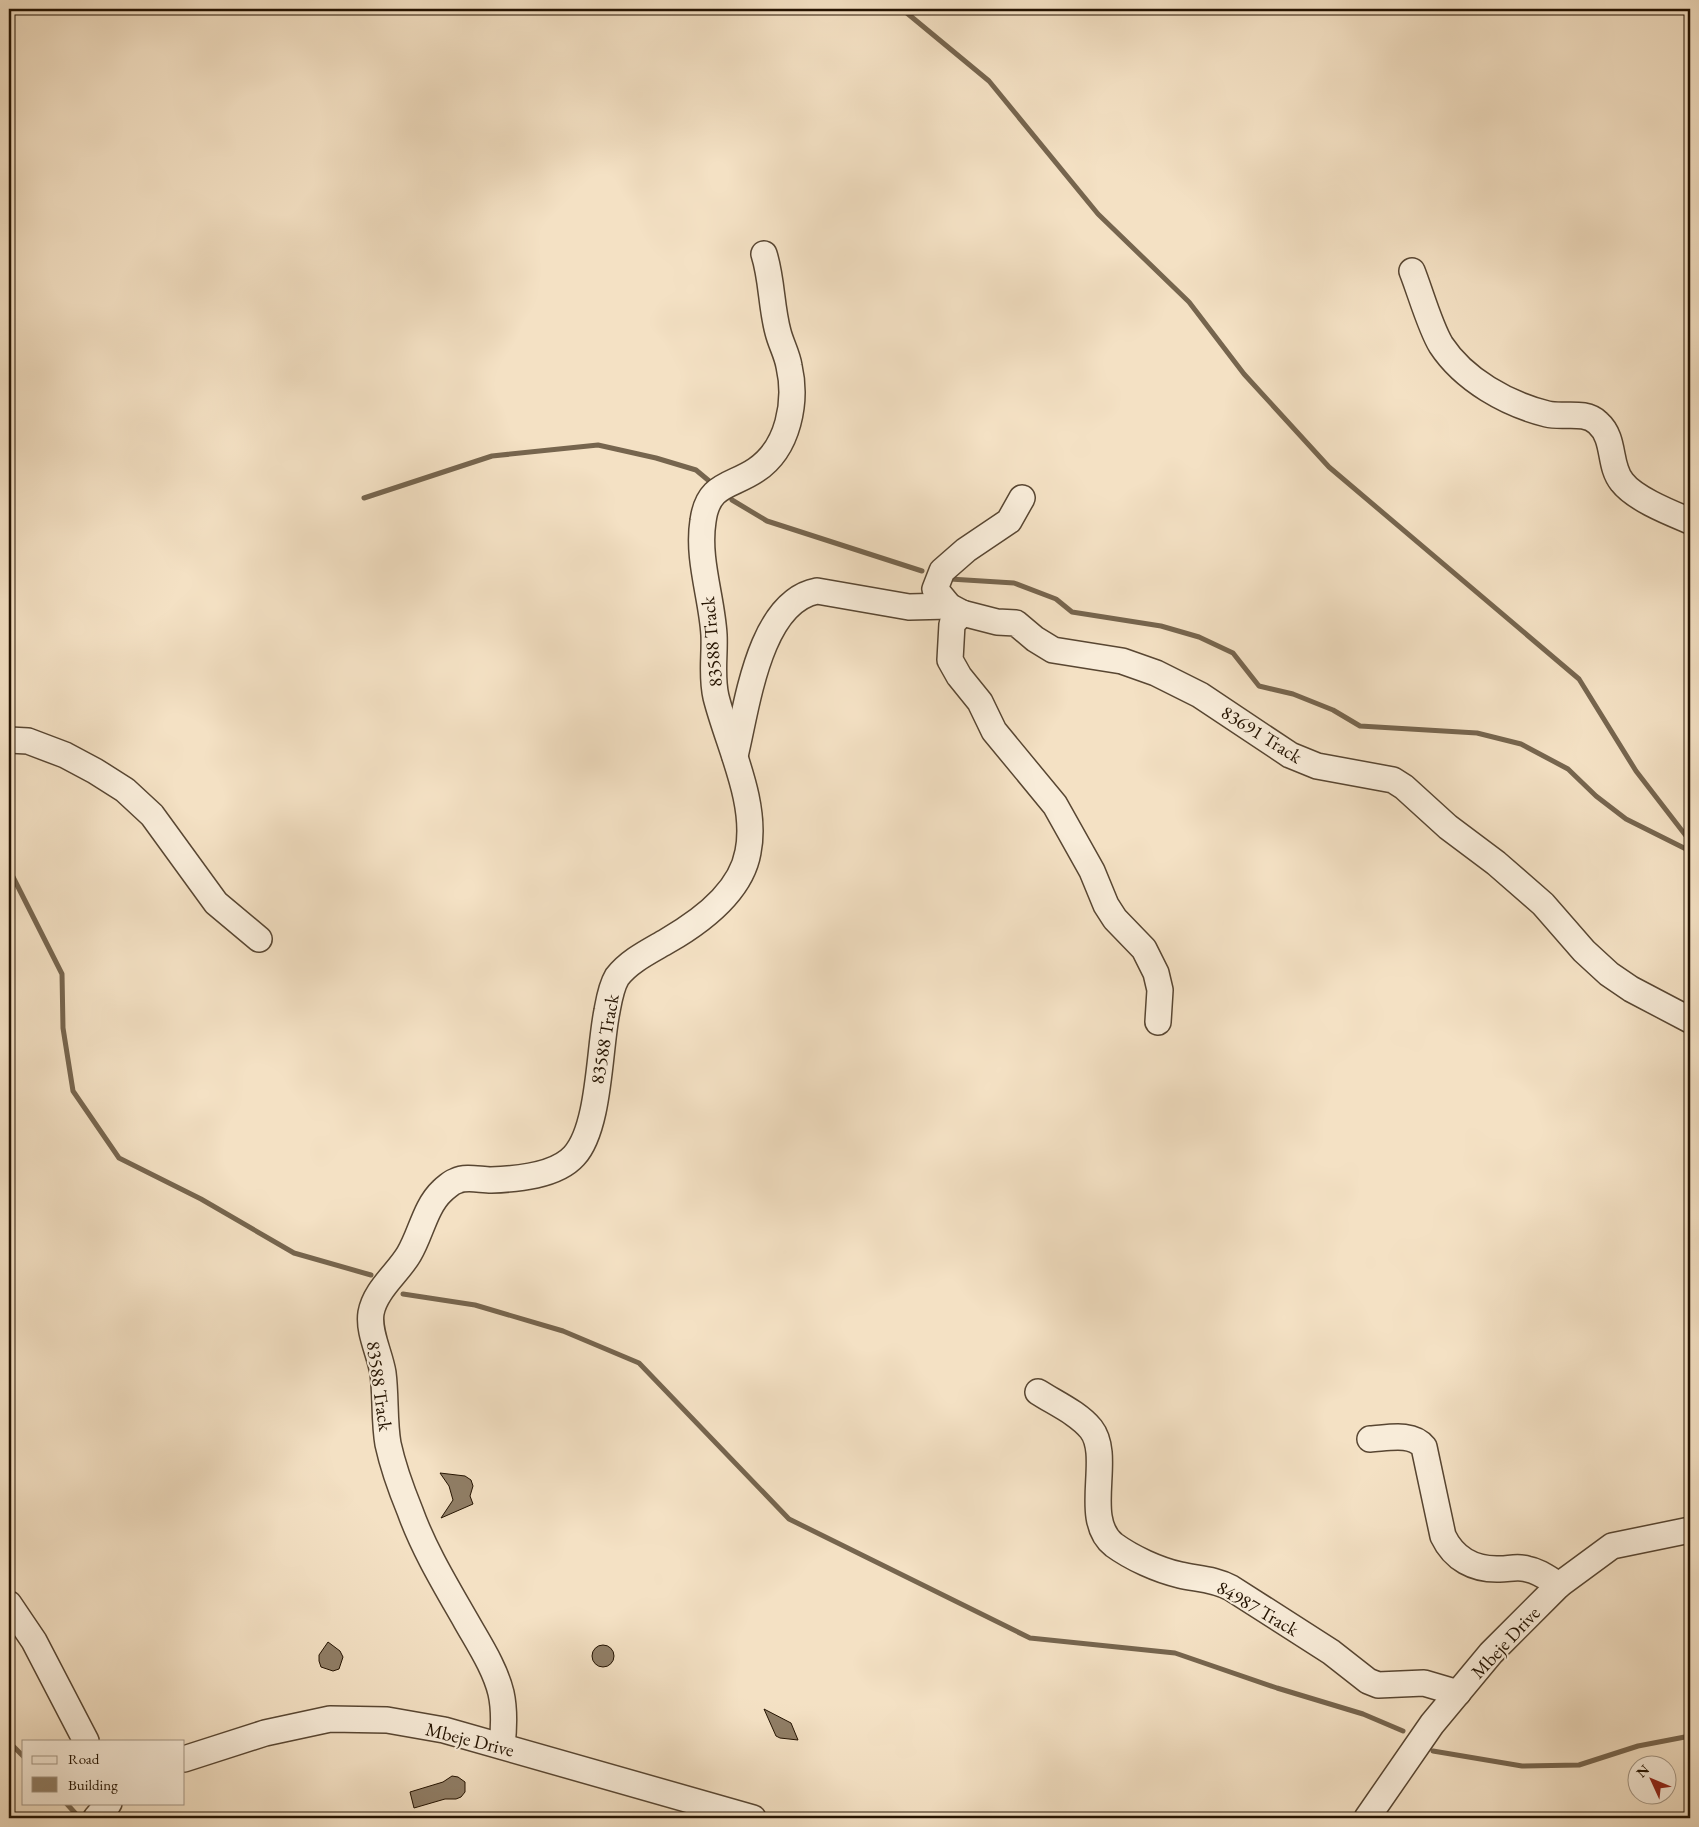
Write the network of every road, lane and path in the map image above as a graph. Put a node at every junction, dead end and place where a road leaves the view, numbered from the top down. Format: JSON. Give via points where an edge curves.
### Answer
{"nodes":[{"id":1,"x":764,"y":254,"type":"dead end"},
{"id":2,"x":1412,"y":271,"type":"dead end"},
{"id":3,"x":1022,"y":498,"type":"dead end"},
{"id":4,"x":1690,"y":521,"type":"edge"},
{"id":5,"x":955,"y":609,"type":"junction"},
{"id":6,"x":9,"y":740,"type":"edge"},
{"id":7,"x":735,"y":756,"type":"junction"},
{"id":8,"x":259,"y":939,"type":"dead end"},
{"id":9,"x":1690,"y":1020,"type":"edge"},
{"id":10,"x":1158,"y":1022,"type":"dead end"},
{"id":11,"x":1038,"y":1392,"type":"dead end"},
{"id":12,"x":1370,"y":1439,"type":"dead end"},
{"id":13,"x":1690,"y":1530,"type":"edge"},
{"id":14,"x":1559,"y":1585,"type":"junction"},
{"id":15,"x":9,"y":1604,"type":"edge"},
{"id":16,"x":1458,"y":1693,"type":"junction"},
{"id":17,"x":85,"y":1740,"type":"edge"},
{"id":18,"x":502,"y":1746,"type":"junction"},
{"id":19,"x":185,"y":1759,"type":"edge"},
{"id":20,"x":109,"y":1804,"type":"edge"},
{"id":21,"x":96,"y":1818,"type":"edge"},
{"id":22,"x":753,"y":1818,"type":"edge"},
{"id":23,"x":1367,"y":1818,"type":"edge"}],
"edges":[{"from":1,"to":7,"type":"street","name":"83588 Track","via":[[770,272],[778,333],[792,381],[787,426],[781,442],[756,470],[727,482],[715,491],[702,522],[706,586],[714,634],[713,674]]},
{"from":2,"to":4,"type":"street","via":[[1441,344],[1477,382],[1529,409],[1597,421],[1611,444],[1621,481],[1633,492]]},
{"from":3,"to":5,"type":"street","via":[[1009,521],[942,571],[935,589]]},
{"from":5,"to":7,"type":"street","name":"83691 Track","via":[[910,608],[817,591],[803,594],[773,624]]},
{"from":5,"to":9,"type":"street","name":"83691 Track","via":[[997,622],[1016,623],[1053,650],[1122,661],[1156,673],[1200,695],[1290,755],[1317,766],[1392,780],[1544,904],[1584,951],[1609,974],[1630,989]]},
{"from":5,"to":10,"type":"street","via":[[950,660],[980,702],[994,731],[1055,805],[1115,919],[1144,949],[1160,990]]},
{"from":6,"to":8,"type":"street","via":[[28,741],[65,755],[125,790],[152,815],[216,903]]},
{"from":7,"to":18,"type":"street","name":"83588 Track","via":[[749,814],[748,857],[731,888],[708,914],[646,953],[619,974],[614,982],[586,1139],[562,1166],[520,1177],[461,1180],[444,1188],[434,1200],[410,1252],[376,1297],[371,1313],[382,1365],[387,1438],[393,1464],[411,1516],[436,1568],[487,1657],[500,1691],[505,1722]]},
{"from":11,"to":16,"type":"street","name":"84987 Track","via":[[1083,1422],[1098,1442],[1102,1532],[1113,1544],[1153,1565],[1223,1584],[1331,1652],[1368,1681],[1378,1685],[1424,1683]]},
{"from":12,"to":14,"type":"street","via":[[1410,1437],[1424,1447],[1443,1536],[1458,1558],[1470,1565],[1490,1569],[1526,1568]]},
{"from":13,"to":14,"type":"street","name":"Mbeje Drive","via":[[1612,1546]]},
{"from":14,"to":16,"type":"street","name":"Mbeje Drive","via":[[1491,1653]]},
{"from":15,"to":17,"type":"street","via":[[34,1642]]},
{"from":16,"to":23,"type":"street","name":"Mbeje Drive","via":[[1432,1724]]},
{"from":18,"to":19,"type":"street","name":"Mbeje Drive","via":[[444,1730],[387,1720],[330,1719],[266,1733]]},
{"from":18,"to":22,"type":"street","name":"Mbeje Drive"},
{"from":20,"to":21,"type":"street"}]}
